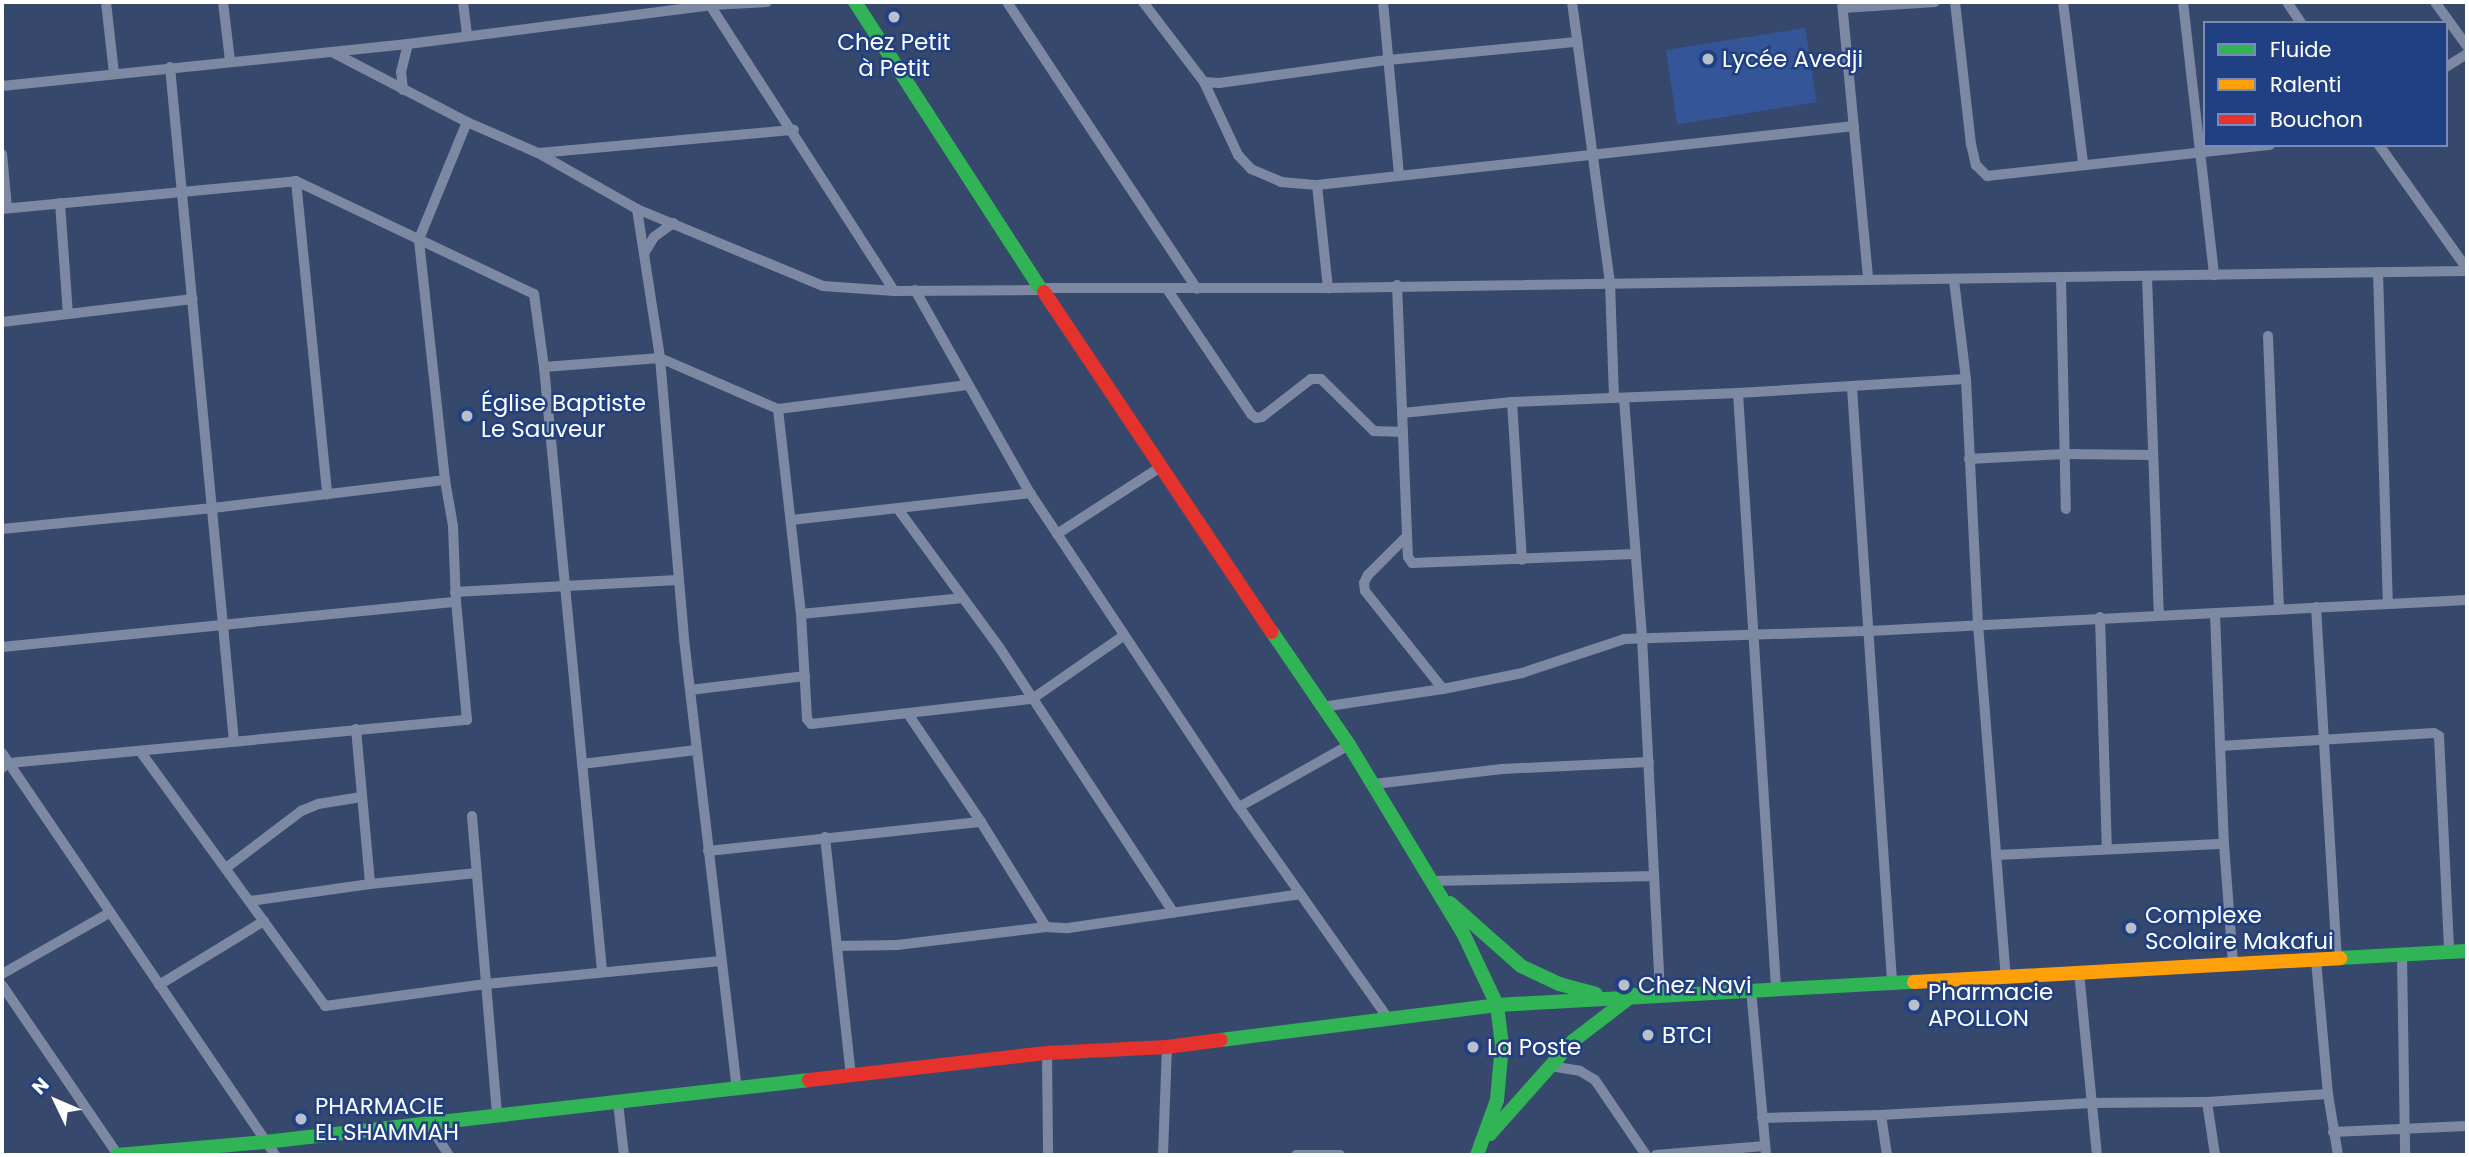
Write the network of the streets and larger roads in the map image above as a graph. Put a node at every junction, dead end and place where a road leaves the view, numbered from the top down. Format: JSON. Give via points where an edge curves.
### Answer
{"nodes":[{"id":1,"x":106,"y":2,"type":"edge"},
{"id":2,"x":223,"y":2,"type":"edge"},
{"id":3,"x":463,"y":2,"type":"edge"},
{"id":4,"x":767,"y":2,"type":"edge"},
{"id":5,"x":855,"y":2,"type":"edge"},
{"id":6,"x":1007,"y":2,"type":"edge"},
{"id":7,"x":1143,"y":2,"type":"edge"},
{"id":8,"x":1383,"y":2,"type":"edge"},
{"id":9,"x":1572,"y":2,"type":"edge"},
{"id":10,"x":1935,"y":2,"type":"edge"},
{"id":11,"x":1955,"y":2,"type":"edge"},
{"id":12,"x":2063,"y":2,"type":"edge"},
{"id":13,"x":2183,"y":2,"type":"edge"},
{"id":14,"x":2287,"y":2,"type":"edge"},
{"id":15,"x":2435,"y":2,"type":"edge"},
{"id":16,"x":710,"y":4,"type":"edge"},
{"id":17,"x":1843,"y":5,"type":"edge"},
{"id":18,"x":2300,"y":21,"type":"edge"},
{"id":19,"x":467,"y":36,"type":"junction"},
{"id":20,"x":1576,"y":42,"type":"junction"},
{"id":21,"x":408,"y":44,"type":"junction"},
{"id":22,"x":2467,"y":46,"type":"edge"},
{"id":23,"x":332,"y":52,"type":"junction"},
{"id":24,"x":2467,"y":54,"type":"edge"},
{"id":25,"x":1388,"y":60,"type":"junction"},
{"id":26,"x":230,"y":61,"type":"junction"},
{"id":27,"x":2448,"y":66,"type":"edge"},
{"id":28,"x":170,"y":67,"type":"junction"},
{"id":29,"x":114,"y":73,"type":"junction"},
{"id":30,"x":1204,"y":82,"type":"junction"},
{"id":31,"x":2,"y":86,"type":"edge"},
{"id":32,"x":2199,"y":86,"type":"edge"},
{"id":33,"x":403,"y":90,"type":"junction"},
{"id":34,"x":467,"y":122,"type":"junction"},
{"id":35,"x":1854,"y":126,"type":"junction"},
{"id":36,"x":794,"y":130,"type":"junction"},
{"id":37,"x":2253,"y":147,"type":"edge"},
{"id":38,"x":2380,"y":147,"type":"edge"},
{"id":39,"x":538,"y":153,"type":"junction"},
{"id":40,"x":1593,"y":153,"type":"junction"},
{"id":41,"x":2201,"y":153,"type":"junction"},
{"id":42,"x":2,"y":154,"type":"edge"},
{"id":43,"x":2083,"y":163,"type":"junction"},
{"id":44,"x":1399,"y":174,"type":"junction"},
{"id":45,"x":296,"y":181,"type":"junction"},
{"id":46,"x":1317,"y":185,"type":"junction"},
{"id":47,"x":182,"y":191,"type":"junction"},
{"id":48,"x":60,"y":203,"type":"junction"},
{"id":49,"x":4,"y":209,"type":"edge"},
{"id":50,"x":638,"y":209,"type":"junction"},
{"id":51,"x":673,"y":223,"type":"junction"},
{"id":52,"x":419,"y":239,"type":"junction"},
{"id":53,"x":645,"y":251,"type":"junction"},
{"id":54,"x":2467,"y":270,"type":"edge"},
{"id":55,"x":2378,"y":272,"type":"junction"},
{"id":56,"x":2214,"y":275,"type":"junction"},
{"id":57,"x":2147,"y":276,"type":"junction"},
{"id":58,"x":1868,"y":278,"type":"junction"},
{"id":59,"x":2061,"y":278,"type":"junction"},
{"id":60,"x":1954,"y":280,"type":"junction"},
{"id":61,"x":1611,"y":283,"type":"junction"},
{"id":62,"x":1397,"y":285,"type":"junction"},
{"id":63,"x":1328,"y":288,"type":"junction"},
{"id":64,"x":1042,"y":289,"type":"junction"},
{"id":65,"x":1167,"y":289,"type":"junction"},
{"id":66,"x":1198,"y":289,"type":"junction"},
{"id":67,"x":915,"y":290,"type":"junction"},
{"id":68,"x":894,"y":291,"type":"junction"},
{"id":69,"x":193,"y":299,"type":"junction"},
{"id":70,"x":68,"y":314,"type":"junction"},
{"id":71,"x":2,"y":321,"type":"edge"},
{"id":72,"x":2268,"y":336,"type":"dead end"},
{"id":73,"x":660,"y":358,"type":"junction"},
{"id":74,"x":544,"y":367,"type":"junction"},
{"id":75,"x":1966,"y":379,"type":"junction"},
{"id":76,"x":967,"y":385,"type":"junction"},
{"id":77,"x":1852,"y":388,"type":"junction"},
{"id":78,"x":1738,"y":393,"type":"junction"},
{"id":79,"x":1619,"y":398,"type":"junction"},
{"id":80,"x":1513,"y":402,"type":"junction"},
{"id":81,"x":778,"y":409,"type":"junction"},
{"id":82,"x":1402,"y":413,"type":"junction"},
{"id":83,"x":1404,"y":432,"type":"junction"},
{"id":84,"x":2064,"y":454,"type":"junction"},
{"id":85,"x":2152,"y":455,"type":"junction"},
{"id":86,"x":1969,"y":459,"type":"junction"},
{"id":87,"x":1159,"y":468,"type":"junction"},
{"id":88,"x":445,"y":480,"type":"junction"},
{"id":89,"x":1030,"y":493,"type":"junction"},
{"id":90,"x":327,"y":494,"type":"junction"},
{"id":91,"x":213,"y":508,"type":"junction"},
{"id":92,"x":898,"y":509,"type":"junction"},
{"id":93,"x":2066,"y":509,"type":"dead end"},
{"id":94,"x":791,"y":520,"type":"junction"},
{"id":95,"x":2,"y":529,"type":"edge"},
{"id":96,"x":1057,"y":534,"type":"junction"},
{"id":97,"x":1407,"y":536,"type":"junction"},
{"id":98,"x":1635,"y":554,"type":"junction"},
{"id":99,"x":1522,"y":560,"type":"junction"},
{"id":100,"x":678,"y":580,"type":"junction"},
{"id":101,"x":565,"y":585,"type":"junction"},
{"id":102,"x":455,"y":597,"type":"junction"},
{"id":103,"x":963,"y":598,"type":"junction"},
{"id":104,"x":2467,"y":600,"type":"edge"},
{"id":105,"x":2388,"y":604,"type":"junction"},
{"id":106,"x":2316,"y":607,"type":"junction"},
{"id":107,"x":2279,"y":608,"type":"junction"},
{"id":108,"x":2215,"y":613,"type":"junction"},
{"id":109,"x":801,"y":614,"type":"junction"},
{"id":110,"x":2159,"y":615,"type":"junction"},
{"id":111,"x":2100,"y":617,"type":"junction"},
{"id":112,"x":224,"y":623,"type":"junction"},
{"id":113,"x":1978,"y":624,"type":"junction"},
{"id":114,"x":1869,"y":631,"type":"junction"},
{"id":115,"x":1754,"y":634,"type":"junction"},
{"id":116,"x":1123,"y":636,"type":"junction"},
{"id":117,"x":1642,"y":637,"type":"junction"},
{"id":118,"x":2,"y":648,"type":"edge"},
{"id":119,"x":805,"y":676,"type":"junction"},
{"id":120,"x":1443,"y":689,"type":"junction"},
{"id":121,"x":690,"y":690,"type":"junction"},
{"id":122,"x":1032,"y":699,"type":"junction"},
{"id":123,"x":1322,"y":707,"type":"junction"},
{"id":124,"x":908,"y":714,"type":"junction"},
{"id":125,"x":356,"y":729,"type":"junction"},
{"id":126,"x":234,"y":741,"type":"junction"},
{"id":127,"x":2325,"y":742,"type":"junction"},
{"id":128,"x":1349,"y":745,"type":"junction"},
{"id":129,"x":2220,"y":746,"type":"junction"},
{"id":130,"x":696,"y":750,"type":"junction"},
{"id":131,"x":140,"y":751,"type":"junction"},
{"id":132,"x":2,"y":753,"type":"edge"},
{"id":133,"x":1649,"y":762,"type":"junction"},
{"id":134,"x":582,"y":764,"type":"junction"},
{"id":135,"x":5,"y":766,"type":"edge"},
{"id":136,"x":1374,"y":784,"type":"junction"},
{"id":137,"x":361,"y":797,"type":"junction"},
{"id":138,"x":1239,"y":807,"type":"junction"},
{"id":139,"x":472,"y":817,"type":"dead end"},
{"id":140,"x":981,"y":822,"type":"junction"},
{"id":141,"x":825,"y":837,"type":"junction"},
{"id":142,"x":2224,"y":844,"type":"junction"},
{"id":143,"x":2107,"y":849,"type":"junction"},
{"id":144,"x":708,"y":851,"type":"junction"},
{"id":145,"x":1996,"y":855,"type":"junction"},
{"id":146,"x":226,"y":868,"type":"junction"},
{"id":147,"x":476,"y":873,"type":"junction"},
{"id":148,"x":1654,"y":876,"type":"junction"},
{"id":149,"x":1433,"y":881,"type":"junction"},
{"id":150,"x":370,"y":884,"type":"junction"},
{"id":151,"x":1300,"y":894,"type":"junction"},
{"id":152,"x":1443,"y":896,"type":"junction"},
{"id":153,"x":250,"y":901,"type":"junction"},
{"id":154,"x":109,"y":913,"type":"junction"},
{"id":155,"x":1174,"y":914,"type":"junction"},
{"id":156,"x":264,"y":920,"type":"junction"},
{"id":157,"x":1046,"y":927,"type":"junction"},
{"id":158,"x":837,"y":946,"type":"junction"},
{"id":159,"x":2467,"y":951,"type":"edge"},
{"id":160,"x":2449,"y":953,"type":"junction"},
{"id":161,"x":2402,"y":955,"type":"junction"},
{"id":162,"x":2337,"y":958,"type":"junction"},
{"id":163,"x":2316,"y":960,"type":"junction"},
{"id":164,"x":721,"y":961,"type":"junction"},
{"id":165,"x":2233,"y":964,"type":"junction"},
{"id":166,"x":602,"y":971,"type":"junction"},
{"id":167,"x":2079,"y":972,"type":"junction"},
{"id":168,"x":2,"y":974,"type":"edge"},
{"id":169,"x":2006,"y":976,"type":"junction"},
{"id":170,"x":1892,"y":981,"type":"junction"},
{"id":171,"x":486,"y":984,"type":"junction"},
{"id":172,"x":2,"y":985,"type":"edge"},
{"id":173,"x":159,"y":985,"type":"junction"},
{"id":174,"x":1776,"y":987,"type":"junction"},
{"id":175,"x":1751,"y":989,"type":"junction"},
{"id":176,"x":1660,"y":993,"type":"junction"},
{"id":177,"x":1633,"y":995,"type":"junction"},
{"id":178,"x":1608,"y":997,"type":"junction"},
{"id":179,"x":1497,"y":1005,"type":"junction"},
{"id":180,"x":1389,"y":1020,"type":"junction"},
{"id":181,"x":1167,"y":1047,"type":"junction"},
{"id":182,"x":1047,"y":1053,"type":"junction"},
{"id":183,"x":1550,"y":1066,"type":"junction"},
{"id":184,"x":851,"y":1077,"type":"junction"},
{"id":185,"x":737,"y":1090,"type":"junction"},
{"id":186,"x":2328,"y":1094,"type":"junction"},
{"id":187,"x":2207,"y":1102,"type":"junction"},
{"id":188,"x":618,"y":1103,"type":"junction"},
{"id":189,"x":2091,"y":1103,"type":"junction"},
{"id":190,"x":497,"y":1115,"type":"junction"},
{"id":191,"x":1881,"y":1115,"type":"junction"},
{"id":192,"x":1762,"y":1118,"type":"junction"},
{"id":193,"x":428,"y":1122,"type":"junction"},
{"id":194,"x":2467,"y":1126,"type":"edge"},
{"id":195,"x":2403,"y":1129,"type":"junction"},
{"id":196,"x":2333,"y":1132,"type":"junction"},
{"id":197,"x":1486,"y":1138,"type":"junction"},
{"id":198,"x":265,"y":1143,"type":"junction"},
{"id":199,"x":1765,"y":1151,"type":"edge"},
{"id":200,"x":118,"y":1155,"type":"edge"},
{"id":201,"x":275,"y":1155,"type":"edge"},
{"id":202,"x":449,"y":1155,"type":"edge"},
{"id":203,"x":624,"y":1155,"type":"edge"},
{"id":204,"x":1048,"y":1155,"type":"edge"},
{"id":205,"x":1163,"y":1155,"type":"edge"},
{"id":206,"x":1296,"y":1155,"type":"edge"},
{"id":207,"x":1340,"y":1155,"type":"edge"},
{"id":208,"x":1477,"y":1155,"type":"edge"},
{"id":209,"x":1646,"y":1155,"type":"edge"},
{"id":210,"x":1656,"y":1155,"type":"edge"},
{"id":211,"x":1887,"y":1155,"type":"edge"},
{"id":212,"x":2098,"y":1155,"type":"edge"},
{"id":213,"x":2215,"y":1155,"type":"edge"},
{"id":214,"x":2337,"y":1155,"type":"edge"},
{"id":215,"x":2406,"y":1155,"type":"edge"}],
"edges":[{"from":1,"to":29,"type":"street"},
{"from":2,"to":26,"type":"street"},
{"from":3,"to":19,"type":"street"},
{"from":4,"to":16,"type":"street"},
{"from":5,"to":64,"type":"street"},
{"from":6,"to":66,"type":"street"},
{"from":7,"to":30,"type":"street"},
{"from":8,"to":25,"type":"street"},
{"from":9,"to":20,"type":"street"},
{"from":10,"to":17,"type":"street"},
{"from":11,"to":43,"type":"street","via":[[1976,165],[1995,177]]},
{"from":12,"to":43,"type":"street"},
{"from":13,"to":32,"type":"street"},
{"from":14,"to":18,"type":"street"},
{"from":15,"to":22,"type":"street"},
{"from":16,"to":19,"type":"street"},
{"from":16,"to":36,"type":"street"},
{"from":17,"to":35,"type":"street"},
{"from":19,"to":21,"type":"street"},
{"from":20,"to":25,"type":"street"},
{"from":20,"to":40,"type":"street"},
{"from":21,"to":23,"type":"street"},
{"from":21,"to":33,"type":"street","via":[[401,72]]},
{"from":23,"to":26,"type":"street"},
{"from":23,"to":33,"type":"street"},
{"from":24,"to":27,"type":"street"},
{"from":25,"to":30,"type":"street"},
{"from":25,"to":44,"type":"street"},
{"from":26,"to":28,"type":"street"},
{"from":28,"to":29,"type":"street"},
{"from":28,"to":47,"type":"street"},
{"from":29,"to":31,"type":"street"},
{"from":30,"to":46,"type":"street","via":[[1238,155],[1251,169],[1281,182]]},
{"from":32,"to":41,"type":"street"},
{"from":33,"to":34,"type":"street"},
{"from":34,"to":39,"type":"street"},
{"from":34,"to":52,"type":"street"},
{"from":35,"to":40,"type":"street"},
{"from":35,"to":58,"type":"street"},
{"from":36,"to":39,"type":"street"},
{"from":36,"to":68,"type":"street"},
{"from":37,"to":41,"type":"street"},
{"from":38,"to":54,"type":"street"},
{"from":39,"to":50,"type":"street"},
{"from":40,"to":44,"type":"street"},
{"from":40,"to":61,"type":"street"},
{"from":41,"to":43,"type":"street"},
{"from":41,"to":56,"type":"street"},
{"from":42,"to":49,"type":"street"},
{"from":44,"to":46,"type":"street"},
{"from":45,"to":47,"type":"street"},
{"from":45,"to":52,"type":"street"},
{"from":45,"to":90,"type":"street"},
{"from":46,"to":63,"type":"street"},
{"from":47,"to":48,"type":"street"},
{"from":47,"to":69,"type":"street"},
{"from":48,"to":49,"type":"street"},
{"from":48,"to":70,"type":"street"},
{"from":50,"to":51,"type":"street"},
{"from":50,"to":53,"type":"street"},
{"from":51,"to":53,"type":"street","via":[[654,237]]},
{"from":51,"to":68,"type":"street","via":[[823,286]]},
{"from":52,"to":74,"type":"street","via":[[534,294]]},
{"from":52,"to":88,"type":"street"},
{"from":53,"to":73,"type":"street"},
{"from":54,"to":55,"type":"street"},
{"from":55,"to":56,"type":"street"},
{"from":55,"to":105,"type":"street"},
{"from":56,"to":57,"type":"street"},
{"from":57,"to":59,"type":"street"},
{"from":57,"to":85,"type":"street"},
{"from":58,"to":60,"type":"street"},
{"from":58,"to":61,"type":"street"},
{"from":59,"to":60,"type":"street"},
{"from":59,"to":84,"type":"street"},
{"from":60,"to":75,"type":"street"},
{"from":61,"to":62,"type":"street"},
{"from":61,"to":79,"type":"street"},
{"from":62,"to":63,"type":"street"},
{"from":62,"to":82,"type":"street"},
{"from":63,"to":66,"type":"street"},
{"from":64,"to":65,"type":"street"},
{"from":64,"to":67,"type":"street"},
{"from":64,"to":87,"type":"street"},
{"from":65,"to":66,"type":"street"},
{"from":65,"to":83,"type":"street","via":[[1256,418],[1311,379],[1321,379],[1374,431]]},
{"from":67,"to":68,"type":"street"},
{"from":67,"to":76,"type":"street"},
{"from":69,"to":70,"type":"street"},
{"from":69,"to":91,"type":"street"},
{"from":70,"to":71,"type":"street"},
{"from":72,"to":107,"type":"street"},
{"from":73,"to":74,"type":"street"},
{"from":73,"to":81,"type":"street"},
{"from":73,"to":100,"type":"street"},
{"from":74,"to":101,"type":"street"},
{"from":75,"to":77,"type":"street"},
{"from":75,"to":86,"type":"street"},
{"from":76,"to":81,"type":"street"},
{"from":76,"to":89,"type":"street"},
{"from":77,"to":78,"type":"street"},
{"from":77,"to":114,"type":"street"},
{"from":78,"to":79,"type":"street"},
{"from":78,"to":115,"type":"street"},
{"from":79,"to":80,"type":"street"},
{"from":79,"to":98,"type":"street"},
{"from":80,"to":82,"type":"street"},
{"from":80,"to":99,"type":"street"},
{"from":81,"to":94,"type":"street"},
{"from":82,"to":83,"type":"street"},
{"from":83,"to":97,"type":"street"},
{"from":84,"to":85,"type":"street"},
{"from":84,"to":86,"type":"street"},
{"from":84,"to":93,"type":"street"},
{"from":85,"to":110,"type":"street"},
{"from":86,"to":113,"type":"street"},
{"from":87,"to":96,"type":"street"},
{"from":87,"to":123,"type":"street"},
{"from":88,"to":90,"type":"street"},
{"from":88,"to":102,"type":"street","via":[[453,526]]},
{"from":89,"to":92,"type":"street"},
{"from":89,"to":96,"type":"street"},
{"from":90,"to":91,"type":"street"},
{"from":91,"to":95,"type":"street"},
{"from":91,"to":112,"type":"street"},
{"from":92,"to":94,"type":"street"},
{"from":92,"to":103,"type":"street"},
{"from":94,"to":109,"type":"street"},
{"from":96,"to":116,"type":"street"},
{"from":97,"to":99,"type":"street","via":[[1408,557],[1417,565]]},
{"from":97,"to":120,"type":"street","via":[[1364,583]]},
{"from":98,"to":99,"type":"street"},
{"from":98,"to":117,"type":"street"},
{"from":100,"to":101,"type":"street"},
{"from":100,"to":121,"type":"street"},
{"from":101,"to":102,"type":"street"},
{"from":101,"to":134,"type":"street"},
{"from":102,"to":112,"type":"street"},
{"from":102,"to":125,"type":"street","via":[[467,720]]},
{"from":103,"to":109,"type":"street"},
{"from":103,"to":122,"type":"street"},
{"from":104,"to":105,"type":"street"},
{"from":105,"to":106,"type":"street"},
{"from":106,"to":107,"type":"street"},
{"from":106,"to":127,"type":"street"},
{"from":107,"to":108,"type":"street"},
{"from":108,"to":110,"type":"street"},
{"from":108,"to":129,"type":"street"},
{"from":109,"to":119,"type":"street"},
{"from":110,"to":111,"type":"street"},
{"from":111,"to":113,"type":"street"},
{"from":111,"to":143,"type":"street"},
{"from":112,"to":118,"type":"street"},
{"from":112,"to":126,"type":"street"},
{"from":113,"to":114,"type":"street"},
{"from":113,"to":145,"type":"street"},
{"from":114,"to":115,"type":"street"},
{"from":114,"to":170,"type":"street"},
{"from":115,"to":117,"type":"street"},
{"from":115,"to":174,"type":"street"},
{"from":116,"to":122,"type":"street"},
{"from":116,"to":138,"type":"street"},
{"from":117,"to":120,"type":"street","via":[[1521,673]]},
{"from":117,"to":133,"type":"street"},
{"from":119,"to":121,"type":"street"},
{"from":119,"to":124,"type":"street","via":[[811,724]]},
{"from":120,"to":123,"type":"street"},
{"from":121,"to":130,"type":"street"},
{"from":122,"to":124,"type":"street"},
{"from":122,"to":155,"type":"street"},
{"from":123,"to":128,"type":"street"},
{"from":124,"to":140,"type":"street"},
{"from":125,"to":126,"type":"street"},
{"from":125,"to":137,"type":"street"},
{"from":126,"to":131,"type":"street"},
{"from":127,"to":129,"type":"street"},
{"from":127,"to":160,"type":"street","via":[[2434,733],[2441,740]]},
{"from":127,"to":162,"type":"street"},
{"from":128,"to":136,"type":"street"},
{"from":128,"to":138,"type":"street"},
{"from":129,"to":142,"type":"street"},
{"from":130,"to":134,"type":"street"},
{"from":130,"to":144,"type":"street"},
{"from":131,"to":135,"type":"street"},
{"from":131,"to":146,"type":"street"},
{"from":132,"to":135,"type":"street"},
{"from":133,"to":136,"type":"street","via":[[1502,769]]},
{"from":133,"to":148,"type":"street"},
{"from":134,"to":166,"type":"street"},
{"from":135,"to":154,"type":"street"},
{"from":136,"to":149,"type":"street"},
{"from":137,"to":146,"type":"street","via":[[300,811]]},
{"from":137,"to":150,"type":"street"},
{"from":138,"to":151,"type":"street"},
{"from":139,"to":147,"type":"street"},
{"from":140,"to":141,"type":"street"},
{"from":140,"to":157,"type":"street"},
{"from":141,"to":144,"type":"street"},
{"from":141,"to":158,"type":"street"},
{"from":142,"to":143,"type":"street"},
{"from":142,"to":165,"type":"street"},
{"from":143,"to":145,"type":"street"},
{"from":144,"to":164,"type":"street"},
{"from":145,"to":169,"type":"street"},
{"from":146,"to":153,"type":"street"},
{"from":147,"to":150,"type":"street"},
{"from":147,"to":171,"type":"street"},
{"from":148,"to":149,"type":"street"},
{"from":148,"to":176,"type":"street"},
{"from":149,"to":152,"type":"street"},
{"from":150,"to":153,"type":"street"},
{"from":151,"to":155,"type":"street"},
{"from":151,"to":180,"type":"street"},
{"from":152,"to":178,"type":"street","via":[[1521,967],[1559,984]]},
{"from":152,"to":179,"type":"street"},
{"from":153,"to":156,"type":"street"},
{"from":154,"to":168,"type":"street"},
{"from":154,"to":173,"type":"street"},
{"from":155,"to":157,"type":"street"},
{"from":156,"to":171,"type":"street","via":[[325,1006]]},
{"from":156,"to":173,"type":"street"},
{"from":157,"to":158,"type":"street","via":[[910,943]]},
{"from":158,"to":184,"type":"street"},
{"from":159,"to":160,"type":"street"},
{"from":160,"to":161,"type":"street"},
{"from":161,"to":162,"type":"street"},
{"from":161,"to":195,"type":"street"},
{"from":162,"to":163,"type":"street"},
{"from":163,"to":165,"type":"street"},
{"from":163,"to":186,"type":"street"},
{"from":164,"to":166,"type":"street"},
{"from":164,"to":185,"type":"street"},
{"from":165,"to":167,"type":"street"},
{"from":166,"to":171,"type":"street"},
{"from":167,"to":169,"type":"street"},
{"from":167,"to":189,"type":"street"},
{"from":169,"to":170,"type":"street"},
{"from":170,"to":174,"type":"street"},
{"from":171,"to":190,"type":"street"},
{"from":172,"to":200,"type":"street"},
{"from":173,"to":198,"type":"street"},
{"from":174,"to":175,"type":"street"},
{"from":175,"to":176,"type":"street"},
{"from":175,"to":192,"type":"street"},
{"from":176,"to":177,"type":"street"},
{"from":177,"to":178,"type":"street"},
{"from":177,"to":183,"type":"street","via":[[1573,1041]]},
{"from":178,"to":179,"type":"street"},
{"from":179,"to":180,"type":"street"},
{"from":179,"to":197,"type":"street","via":[[1501,1073]]},
{"from":180,"to":181,"type":"street"},
{"from":181,"to":182,"type":"street"},
{"from":181,"to":205,"type":"street"},
{"from":182,"to":184,"type":"street"},
{"from":182,"to":204,"type":"street"},
{"from":183,"to":197,"type":"street"},
{"from":183,"to":209,"type":"street","via":[[1580,1071],[1595,1080]]},
{"from":184,"to":185,"type":"street"},
{"from":185,"to":188,"type":"street"},
{"from":186,"to":187,"type":"street"},
{"from":186,"to":196,"type":"street"},
{"from":187,"to":189,"type":"street"},
{"from":187,"to":213,"type":"street"},
{"from":188,"to":190,"type":"street"},
{"from":188,"to":203,"type":"street"},
{"from":189,"to":191,"type":"street"},
{"from":189,"to":212,"type":"street"},
{"from":190,"to":193,"type":"street"},
{"from":191,"to":192,"type":"street"},
{"from":191,"to":211,"type":"street"},
{"from":192,"to":199,"type":"street"},
{"from":193,"to":198,"type":"street"},
{"from":193,"to":202,"type":"street"},
{"from":194,"to":195,"type":"street"},
{"from":195,"to":196,"type":"street"},
{"from":195,"to":215,"type":"street"},
{"from":196,"to":214,"type":"street"},
{"from":197,"to":208,"type":"street"},
{"from":198,"to":200,"type":"street"},
{"from":198,"to":201,"type":"street"},
{"from":199,"to":210,"type":"street"},
{"from":206,"to":207,"type":"street"}]}
